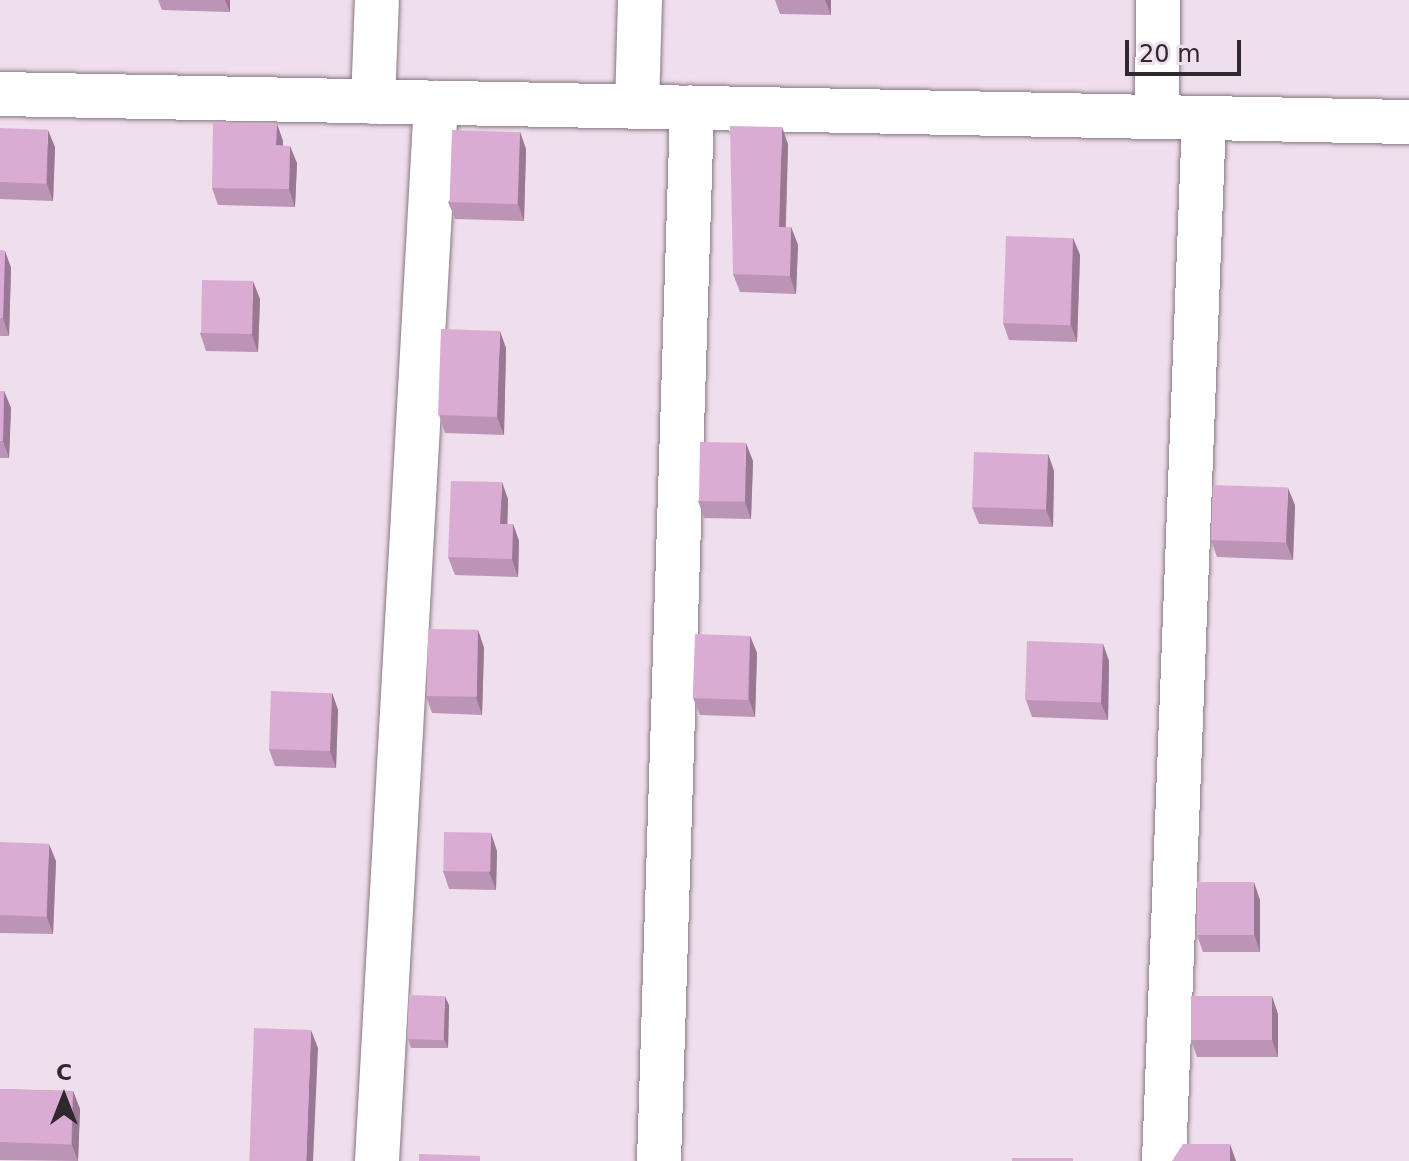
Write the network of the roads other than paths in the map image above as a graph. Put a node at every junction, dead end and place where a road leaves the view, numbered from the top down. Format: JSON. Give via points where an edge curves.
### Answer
{"nodes":[{"id":1,"x":377,"y":0,"type":"edge"},
{"id":2,"x":640,"y":0,"type":"edge"},
{"id":3,"x":1158,"y":0,"type":"edge"},
{"id":4,"x":0,"y":94,"type":"edge"},
{"id":5,"x":373,"y":102,"type":"junction"},
{"id":6,"x":436,"y":103,"type":"junction"},
{"id":7,"x":637,"y":107,"type":"junction"},
{"id":8,"x":692,"y":108,"type":"junction"},
{"id":9,"x":1157,"y":117,"type":"junction"},
{"id":10,"x":1204,"y":118,"type":"junction"},
{"id":11,"x":1409,"y":122,"type":"edge"},
{"id":12,"x":377,"y":1161,"type":"edge"},
{"id":13,"x":659,"y":1161,"type":"edge"},
{"id":14,"x":1164,"y":1161,"type":"edge"}],
"edges":[{"from":1,"to":5,"type":"street"},
{"from":2,"to":7,"type":"street"},
{"from":3,"to":9,"type":"street"},
{"from":4,"to":5,"type":"street"},
{"from":5,"to":6,"type":"street"},
{"from":6,"to":7,"type":"street"},
{"from":6,"to":12,"type":"street"},
{"from":7,"to":8,"type":"street"},
{"from":8,"to":9,"type":"street"},
{"from":8,"to":13,"type":"street"},
{"from":9,"to":10,"type":"street"},
{"from":10,"to":11,"type":"street"},
{"from":10,"to":14,"type":"street"}]}
